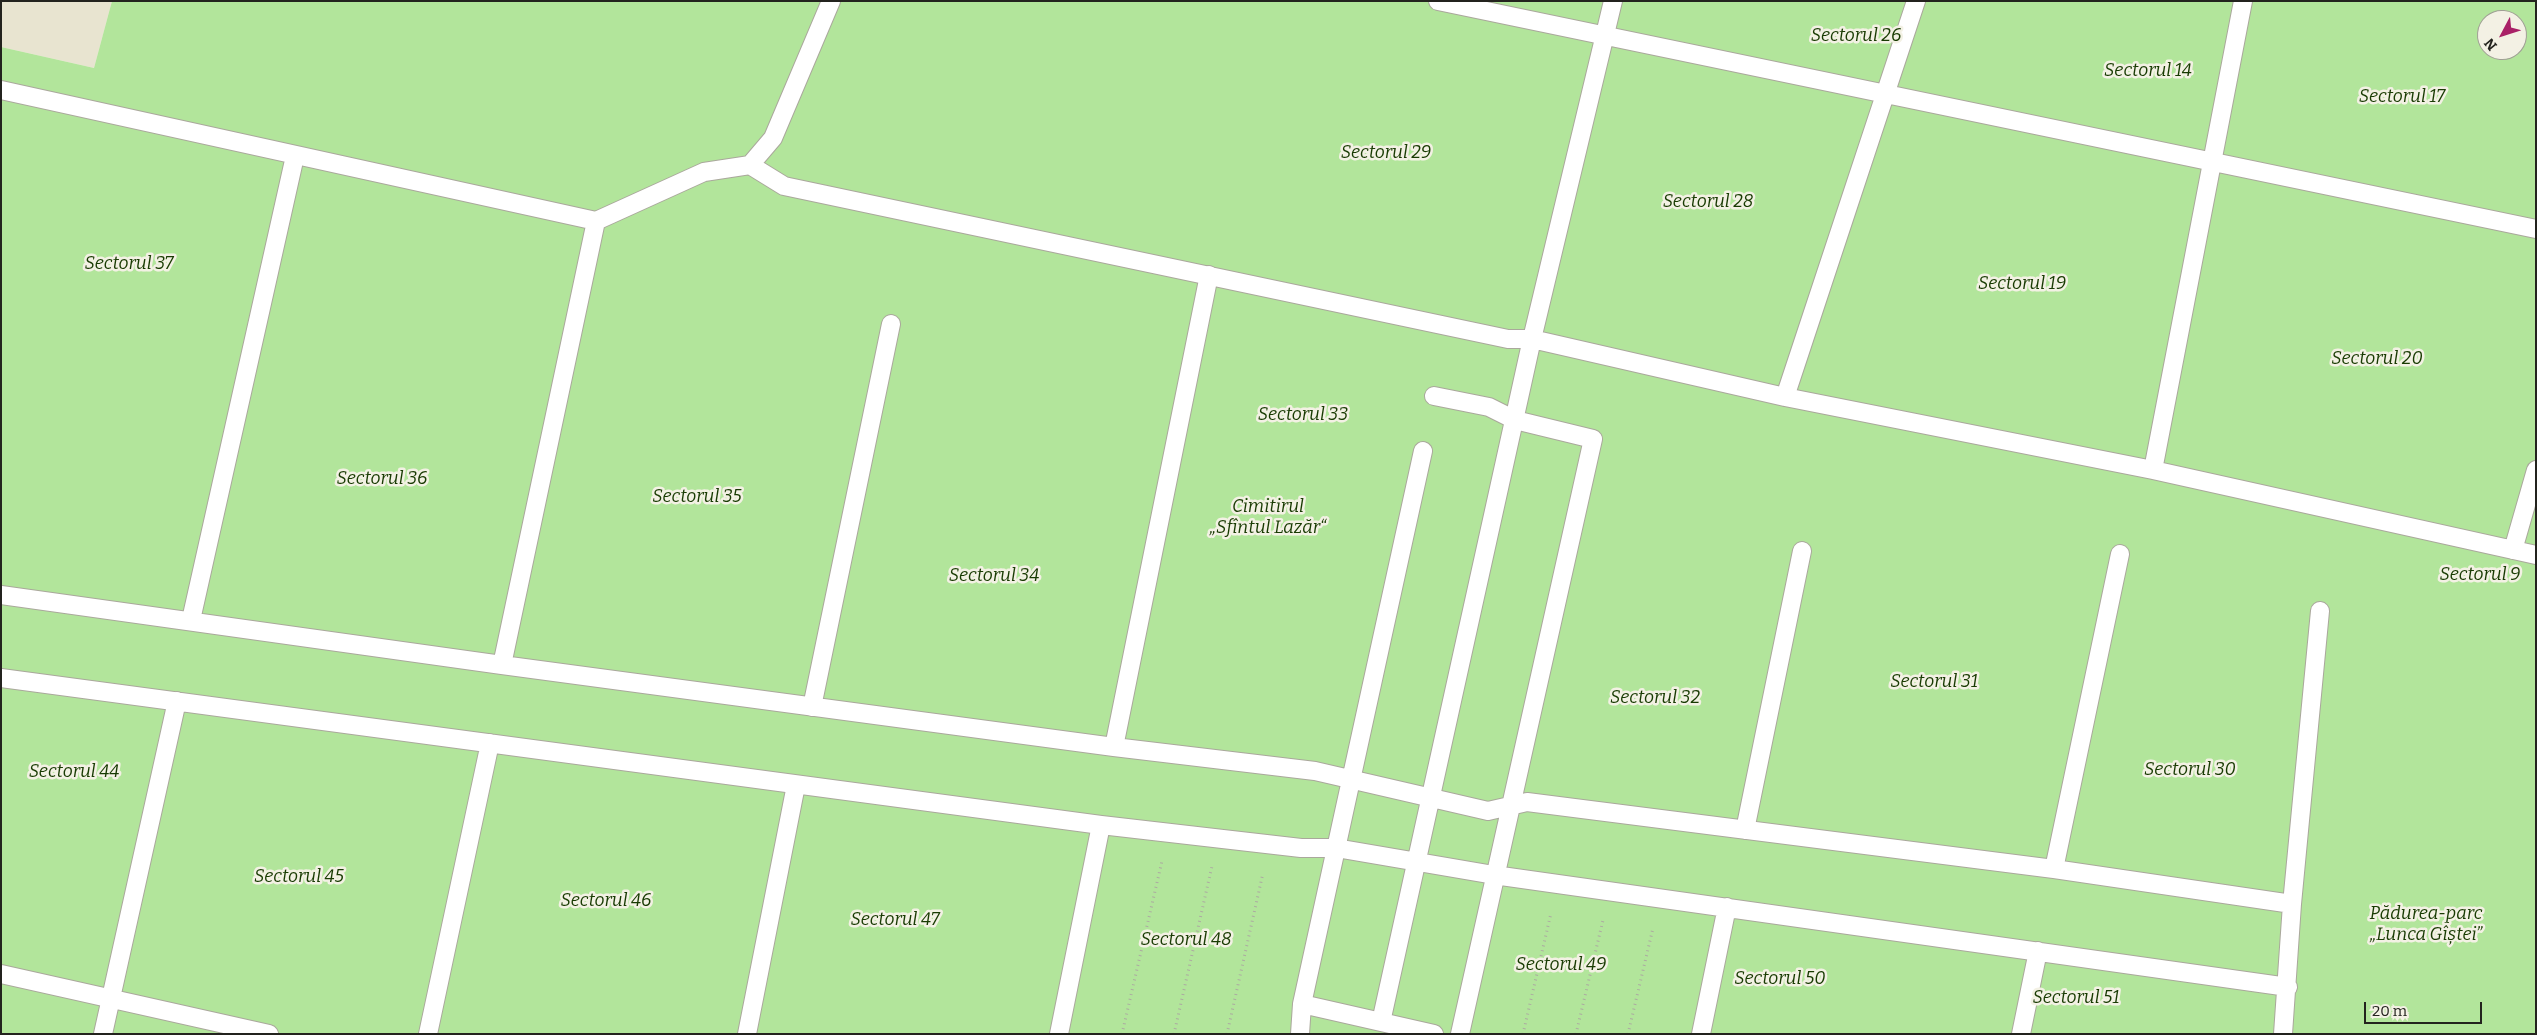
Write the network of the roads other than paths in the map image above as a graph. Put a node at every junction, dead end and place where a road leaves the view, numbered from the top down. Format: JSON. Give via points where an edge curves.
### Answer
{"nodes":[{"id":1,"x":831,"y":1,"type":"edge"},
{"id":2,"x":1438,"y":1,"type":"edge"},
{"id":3,"x":1613,"y":1,"type":"edge"},
{"id":4,"x":1916,"y":1,"type":"edge"},
{"id":5,"x":2243,"y":1,"type":"edge"},
{"id":6,"x":1605,"y":36,"type":"junction"},
{"id":7,"x":1,"y":90,"type":"edge"},
{"id":8,"x":1886,"y":95,"type":"junction"},
{"id":9,"x":295,"y":156,"type":"junction"},
{"id":10,"x":2214,"y":163,"type":"junction"},
{"id":11,"x":750,"y":164,"type":"junction"},
{"id":12,"x":596,"y":221,"type":"junction"},
{"id":13,"x":2536,"y":229,"type":"edge"},
{"id":14,"x":1209,"y":275,"type":"junction"},
{"id":15,"x":892,"y":324,"type":"dead end"},
{"id":16,"x":1532,"y":339,"type":"junction"},
{"id":17,"x":1434,"y":396,"type":"dead end"},
{"id":18,"x":1784,"y":397,"type":"junction"},
{"id":19,"x":1515,"y":420,"type":"junction"},
{"id":20,"x":1423,"y":452,"type":"dead end"},
{"id":21,"x":2152,"y":470,"type":"junction"},
{"id":22,"x":2536,"y":470,"type":"edge"},
{"id":23,"x":2513,"y":550,"type":"junction"},
{"id":24,"x":1802,"y":551,"type":"dead end"},
{"id":25,"x":2120,"y":554,"type":"dead end"},
{"id":26,"x":2536,"y":556,"type":"edge"},
{"id":27,"x":1,"y":595,"type":"edge"},
{"id":28,"x":2320,"y":611,"type":"dead end"},
{"id":29,"x":191,"y":620,"type":"junction"},
{"id":30,"x":502,"y":665,"type":"junction"},
{"id":31,"x":1,"y":678,"type":"edge"},
{"id":32,"x":177,"y":701,"type":"junction"},
{"id":33,"x":812,"y":707,"type":"junction"},
{"id":34,"x":490,"y":743,"type":"junction"},
{"id":35,"x":1114,"y":747,"type":"junction"},
{"id":36,"x":1352,"y":780,"type":"junction"},
{"id":37,"x":796,"y":785,"type":"junction"},
{"id":38,"x":1430,"y":798,"type":"junction"},
{"id":39,"x":1510,"y":806,"type":"junction"},
{"id":40,"x":1101,"y":825,"type":"junction"},
{"id":41,"x":1745,"y":830,"type":"junction"},
{"id":42,"x":1336,"y":848,"type":"junction"},
{"id":43,"x":1416,"y":863,"type":"junction"},
{"id":44,"x":2054,"y":870,"type":"junction"},
{"id":45,"x":1494,"y":875,"type":"junction"},
{"id":46,"x":2292,"y":904,"type":"junction"},
{"id":47,"x":1727,"y":907,"type":"junction"},
{"id":48,"x":2038,"y":950,"type":"junction"},
{"id":49,"x":1,"y":974,"type":"edge"},
{"id":50,"x":2288,"y":987,"type":"junction"},
{"id":51,"x":110,"y":998,"type":"junction"},
{"id":52,"x":1302,"y":1004,"type":"junction"},
{"id":53,"x":1381,"y":1022,"type":"junction"},
{"id":54,"x":103,"y":1034,"type":"edge"},
{"id":55,"x":269,"y":1034,"type":"edge"},
{"id":56,"x":428,"y":1034,"type":"edge"},
{"id":57,"x":747,"y":1034,"type":"edge"},
{"id":58,"x":1059,"y":1034,"type":"edge"},
{"id":59,"x":1300,"y":1034,"type":"edge"},
{"id":60,"x":1434,"y":1034,"type":"edge"},
{"id":61,"x":1460,"y":1034,"type":"edge"},
{"id":62,"x":1701,"y":1034,"type":"edge"},
{"id":63,"x":2021,"y":1034,"type":"edge"},
{"id":64,"x":2283,"y":1034,"type":"edge"}],
"edges":[{"from":1,"to":11,"type":"lane","via":[[773,138]]},
{"from":2,"to":6,"type":"lane"},
{"from":3,"to":6,"type":"lane"},
{"from":4,"to":8,"type":"lane"},
{"from":5,"to":10,"type":"lane"},
{"from":6,"to":8,"type":"lane"},
{"from":6,"to":16,"type":"lane"},
{"from":7,"to":9,"type":"lane"},
{"from":8,"to":10,"type":"lane"},
{"from":8,"to":18,"type":"lane"},
{"from":9,"to":12,"type":"lane"},
{"from":9,"to":29,"type":"lane"},
{"from":10,"to":13,"type":"lane"},
{"from":10,"to":21,"type":"lane"},
{"from":11,"to":12,"type":"lane","via":[[704,172]]},
{"from":11,"to":14,"type":"lane","via":[[784,186]]},
{"from":12,"to":30,"type":"lane"},
{"from":14,"to":16,"type":"lane","via":[[1508,338]]},
{"from":14,"to":35,"type":"lane"},
{"from":15,"to":33,"type":"lane"},
{"from":16,"to":18,"type":"lane"},
{"from":16,"to":19,"type":"lane"},
{"from":17,"to":19,"type":"lane","via":[[1488,407]]},
{"from":18,"to":21,"type":"lane"},
{"from":19,"to":38,"type":"lane"},
{"from":19,"to":39,"type":"lane","via":[[1593,439]]},
{"from":20,"to":36,"type":"lane"},
{"from":21,"to":23,"type":"lane"},
{"from":22,"to":23,"type":"lane"},
{"from":23,"to":26,"type":"lane"},
{"from":24,"to":41,"type":"lane"},
{"from":25,"to":44,"type":"lane"},
{"from":27,"to":29,"type":"lane"},
{"from":28,"to":46,"type":"lane"},
{"from":29,"to":30,"type":"lane"},
{"from":30,"to":33,"type":"lane"},
{"from":31,"to":32,"type":"lane"},
{"from":32,"to":34,"type":"lane"},
{"from":32,"to":51,"type":"lane"},
{"from":33,"to":35,"type":"lane"},
{"from":34,"to":37,"type":"lane"},
{"from":34,"to":56,"type":"lane"},
{"from":35,"to":36,"type":"lane","via":[[1315,771]]},
{"from":36,"to":38,"type":"lane"},
{"from":36,"to":42,"type":"lane"},
{"from":37,"to":40,"type":"lane"},
{"from":37,"to":57,"type":"lane"},
{"from":38,"to":39,"type":"lane","via":[[1488,811]]},
{"from":38,"to":43,"type":"lane"},
{"from":39,"to":41,"type":"lane","via":[[1528,802]]},
{"from":39,"to":45,"type":"lane"},
{"from":40,"to":42,"type":"lane","via":[[1269,845]]},
{"from":40,"to":58,"type":"lane"},
{"from":41,"to":44,"type":"lane"},
{"from":42,"to":43,"type":"lane"},
{"from":42,"to":52,"type":"lane"},
{"from":43,"to":45,"type":"lane"},
{"from":43,"to":53,"type":"lane"},
{"from":44,"to":46,"type":"lane"},
{"from":45,"to":47,"type":"lane"},
{"from":45,"to":61,"type":"lane"},
{"from":46,"to":50,"type":"lane"},
{"from":47,"to":48,"type":"lane"},
{"from":47,"to":62,"type":"lane"},
{"from":48,"to":50,"type":"lane"},
{"from":48,"to":63,"type":"lane"},
{"from":49,"to":51,"type":"lane"},
{"from":50,"to":64,"type":"lane"},
{"from":51,"to":54,"type":"lane"},
{"from":51,"to":55,"type":"lane"},
{"from":52,"to":53,"type":"lane"},
{"from":52,"to":59,"type":"lane"},
{"from":53,"to":60,"type":"lane"}]}
